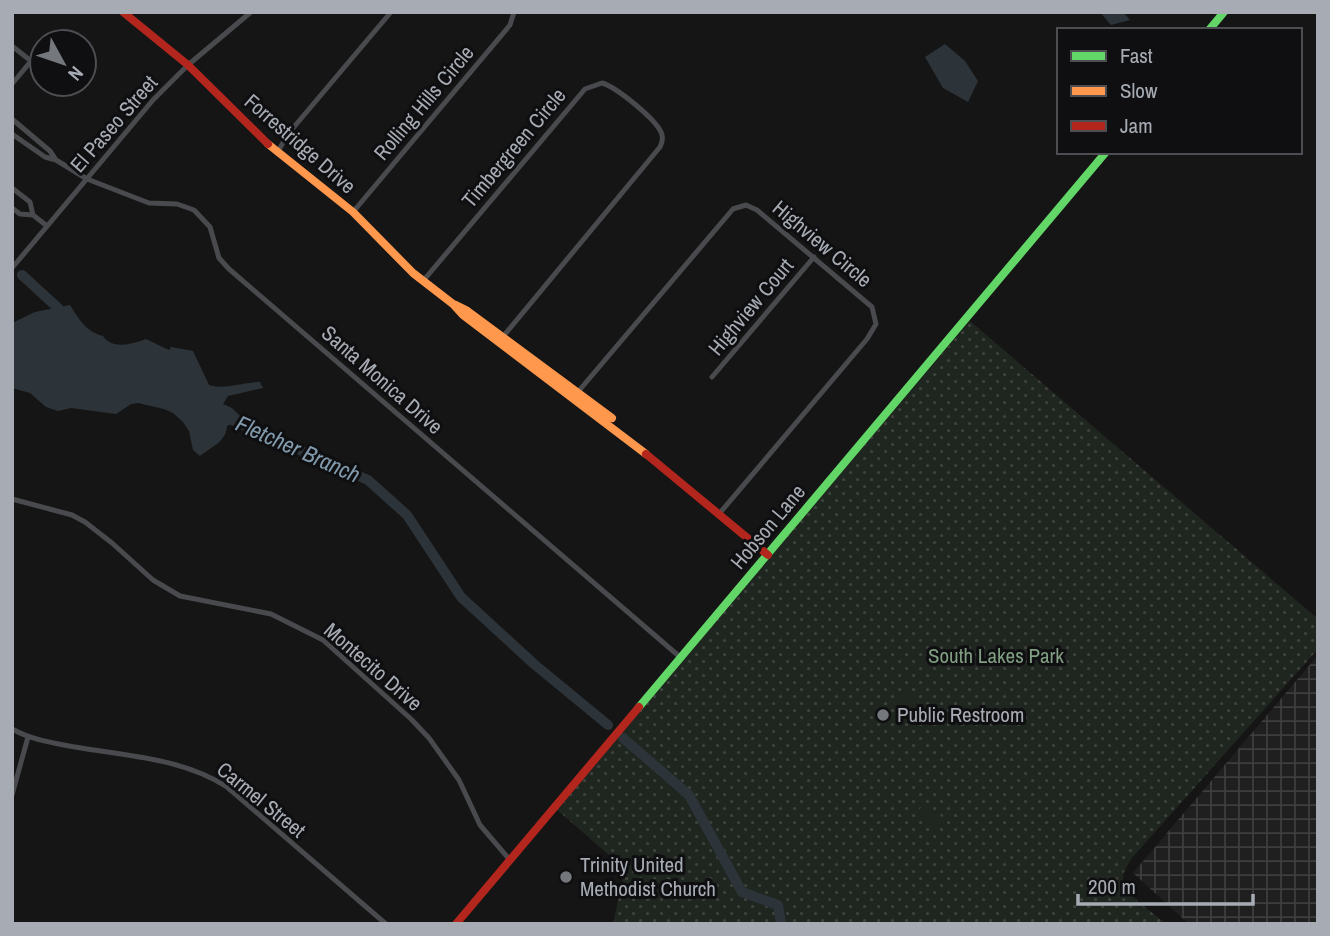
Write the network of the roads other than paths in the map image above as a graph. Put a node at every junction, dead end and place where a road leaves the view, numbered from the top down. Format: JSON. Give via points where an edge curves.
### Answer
{"nodes":[{"id":1,"x":123,"y":12,"type":"edge"},
{"id":2,"x":251,"y":12,"type":"edge"},
{"id":3,"x":391,"y":12,"type":"edge"},
{"id":4,"x":514,"y":12,"type":"edge"},
{"id":5,"x":1224,"y":12,"type":"edge"},
{"id":6,"x":1211,"y":28,"type":"edge"},
{"id":7,"x":12,"y":46,"type":"edge"},
{"id":8,"x":188,"y":65,"type":"junction"},
{"id":9,"x":12,"y":83,"type":"edge"},
{"id":10,"x":12,"y":119,"type":"edge"},
{"id":11,"x":12,"y":134,"type":"edge"},
{"id":12,"x":30,"y":134,"type":"junction"},
{"id":13,"x":24,"y":143,"type":"junction"},
{"id":14,"x":277,"y":153,"type":"junction"},
{"id":15,"x":1105,"y":154,"type":"edge"},
{"id":16,"x":57,"y":160,"type":"junction"},
{"id":17,"x":87,"y":178,"type":"junction"},
{"id":18,"x":12,"y":188,"type":"edge"},
{"id":19,"x":12,"y":208,"type":"edge"},
{"id":20,"x":353,"y":212,"type":"junction"},
{"id":21,"x":33,"y":215,"type":"junction"},
{"id":22,"x":47,"y":226,"type":"junction"},
{"id":23,"x":814,"y":257,"type":"junction"},
{"id":24,"x":12,"y":268,"type":"edge"},
{"id":25,"x":423,"y":281,"type":"junction"},
{"id":26,"x":501,"y":339,"type":"junction"},
{"id":27,"x":712,"y":377,"type":"dead end"},
{"id":28,"x":576,"y":395,"type":"junction"},
{"id":29,"x":12,"y":499,"type":"edge"},
{"id":30,"x":721,"y":512,"type":"junction"},
{"id":31,"x":769,"y":553,"type":"junction"},
{"id":32,"x":680,"y":657,"type":"junction"},
{"id":33,"x":12,"y":729,"type":"edge"},
{"id":34,"x":28,"y":737,"type":"junction"},
{"id":35,"x":12,"y":796,"type":"edge"},
{"id":36,"x":510,"y":860,"type":"junction"},
{"id":37,"x":386,"y":924,"type":"edge"},
{"id":38,"x":456,"y":924,"type":"edge"}],
"edges":[{"from":1,"to":8,"type":"street","name":"Forrestridge Drive"},
{"from":2,"to":8,"type":"street","name":"El Paseo Street"},
{"from":3,"to":14,"type":"street"},
{"from":4,"to":20,"type":"street","name":"Rolling Hills Circle","via":[[510,25]]},
{"from":5,"to":6,"type":"street"},
{"from":7,"to":9,"type":"street","via":[[31,61]]},
{"from":8,"to":14,"type":"street","name":"Forrestridge Drive"},
{"from":8,"to":17,"type":"street","name":"El Paseo Street"},
{"from":10,"to":12,"type":"street","name":"Santa Monica Drive"},
{"from":11,"to":13,"type":"street","name":"Santa Monica Drive"},
{"from":12,"to":13,"type":"street"},
{"from":12,"to":16,"type":"street","name":"Santa Monica Drive"},
{"from":13,"to":16,"type":"street","name":"Santa Monica Drive","via":[[45,158]]},
{"from":14,"to":20,"type":"street","name":"Forrestridge Drive"},
{"from":15,"to":31,"type":"street","name":"Hobson Lane"},
{"from":16,"to":17,"type":"street","name":"Santa Monica Drive"},
{"from":17,"to":22,"type":"street","name":"El Paseo Street"},
{"from":17,"to":32,"type":"street","name":"Santa Monica Drive","via":[[149,204],[177,204],[194,210],[209,227],[219,258],[229,269]]},
{"from":18,"to":21,"type":"street","via":[[30,202]]},
{"from":19,"to":21,"type":"street"},
{"from":20,"to":25,"type":"street","name":"Forrestridge Drive"},
{"from":21,"to":22,"type":"street"},
{"from":22,"to":24,"type":"street","name":"El Paseo Street"},
{"from":23,"to":27,"type":"street","name":"Highview Court"},
{"from":23,"to":28,"type":"street","name":"Highview Circle","via":[[757,210],[746,205],[733,209]]},
{"from":23,"to":30,"type":"street","name":"Highview Circle","via":[[872,307],[876,324]]},
{"from":25,"to":26,"type":"street","name":"Forrestridge Drive"},
{"from":25,"to":26,"type":"street","name":"Timbergreen Circle","via":[[585,89],[603,83],[613,87],[656,124],[662,135],[660,147]]},
{"from":26,"to":28,"type":"street","name":"Forrestridge Drive"},
{"from":28,"to":30,"type":"street","name":"Forrestridge Drive","via":[[642,442]]},
{"from":29,"to":36,"type":"street","name":"Montecito Drive","via":[[85,522],[153,580],[180,596],[271,614],[323,640],[429,737],[459,780],[480,824]]},
{"from":30,"to":31,"type":"street","name":"Forrestridge Drive"},
{"from":31,"to":32,"type":"street","name":"Hobson Lane"},
{"from":32,"to":36,"type":"street","name":"Hobson Lane"},
{"from":33,"to":34,"type":"street","name":"Carmel Street"},
{"from":34,"to":35,"type":"street"},
{"from":34,"to":37,"type":"street","name":"Carmel Street","via":[[185,766],[210,776]]},
{"from":36,"to":38,"type":"street","name":"Hobson Lane"}]}
